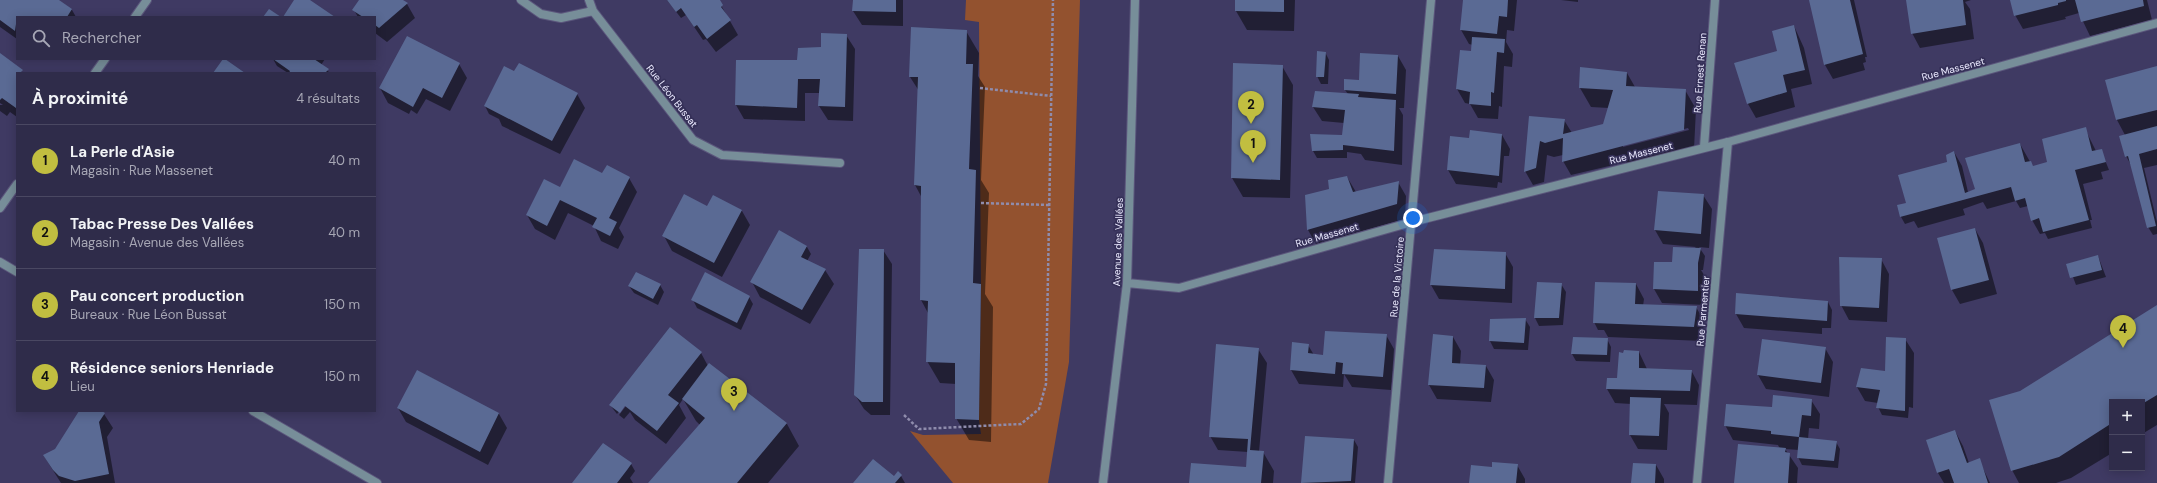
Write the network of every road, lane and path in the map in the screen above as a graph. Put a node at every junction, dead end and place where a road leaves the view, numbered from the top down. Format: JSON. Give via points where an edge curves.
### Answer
{"nodes":[{"id":1,"x":147,"y":0,"type":"edge"},
{"id":2,"x":520,"y":0,"type":"edge"},
{"id":3,"x":589,"y":0,"type":"edge"},
{"id":4,"x":1053,"y":0,"type":"edge"},
{"id":5,"x":1135,"y":0,"type":"edge"},
{"id":6,"x":1431,"y":0,"type":"edge"},
{"id":7,"x":1715,"y":0,"type":"edge"},
{"id":8,"x":593,"y":10,"type":"junction"},
{"id":9,"x":136,"y":16,"type":"edge"},
{"id":10,"x":2157,"y":23,"type":"edge"},
{"id":11,"x":104,"y":60,"type":"edge"},
{"id":12,"x":96,"y":72,"type":"edge"},
{"id":13,"x":980,"y":88,"type":"dead end"},
{"id":14,"x":1051,"y":96,"type":"junction"},
{"id":15,"x":1728,"y":142,"type":"junction"},
{"id":16,"x":1704,"y":147,"type":"junction"},
{"id":17,"x":840,"y":163,"type":"dead end"},
{"id":18,"x":16,"y":185,"type":"edge"},
{"id":19,"x":981,"y":203,"type":"dead end"},
{"id":20,"x":1050,"y":205,"type":"junction"},
{"id":21,"x":0,"y":208,"type":"edge"},
{"id":22,"x":1412,"y":222,"type":"junction"},
{"id":23,"x":0,"y":262,"type":"edge"},
{"id":24,"x":16,"y":271,"type":"edge"},
{"id":25,"x":1127,"y":283,"type":"junction"},
{"id":26,"x":255,"y":412,"type":"edge"},
{"id":27,"x":904,"y":415,"type":"dead end"},
{"id":28,"x":377,"y":483,"type":"edge"},
{"id":29,"x":1103,"y":483,"type":"edge"},
{"id":30,"x":1388,"y":483,"type":"edge"},
{"id":31,"x":1697,"y":483,"type":"edge"}],
"edges":[{"from":1,"to":9,"type":"street"},
{"from":2,"to":8,"type":"street","via":[[541,14],[561,18]]},
{"from":3,"to":8,"type":"street","name":"Rue Léon Bussat"},
{"from":4,"to":14,"type":"path"},
{"from":5,"to":25,"type":"street","name":"Avenue des Vallées"},
{"from":6,"to":22,"type":"street","name":"Rue de la Victoire"},
{"from":7,"to":16,"type":"street","name":"Rue Ernest Renan"},
{"from":8,"to":17,"type":"street","name":"Rue Léon Bussat","via":[[693,140],[722,155]]},
{"from":10,"to":15,"type":"street","name":"Rue Massenet"},
{"from":11,"to":12,"type":"street"},
{"from":13,"to":14,"type":"path"},
{"from":14,"to":20,"type":"path"},
{"from":15,"to":16,"type":"street","name":"Rue Massenet"},
{"from":15,"to":31,"type":"street","name":"Rue Parmentier"},
{"from":16,"to":22,"type":"street","name":"Rue Massenet"},
{"from":18,"to":21,"type":"street"},
{"from":19,"to":20,"type":"path"},
{"from":20,"to":27,"type":"path","via":[[1046,384],[1039,409],[1021,424],[919,429]]},
{"from":22,"to":25,"type":"street","name":"Rue Massenet","via":[[1179,288]]},
{"from":22,"to":30,"type":"street","name":"Rue de la Victoire"},
{"from":23,"to":24,"type":"street"},
{"from":25,"to":29,"type":"street","name":"Avenue des Vallées"},
{"from":26,"to":28,"type":"street"}]}
